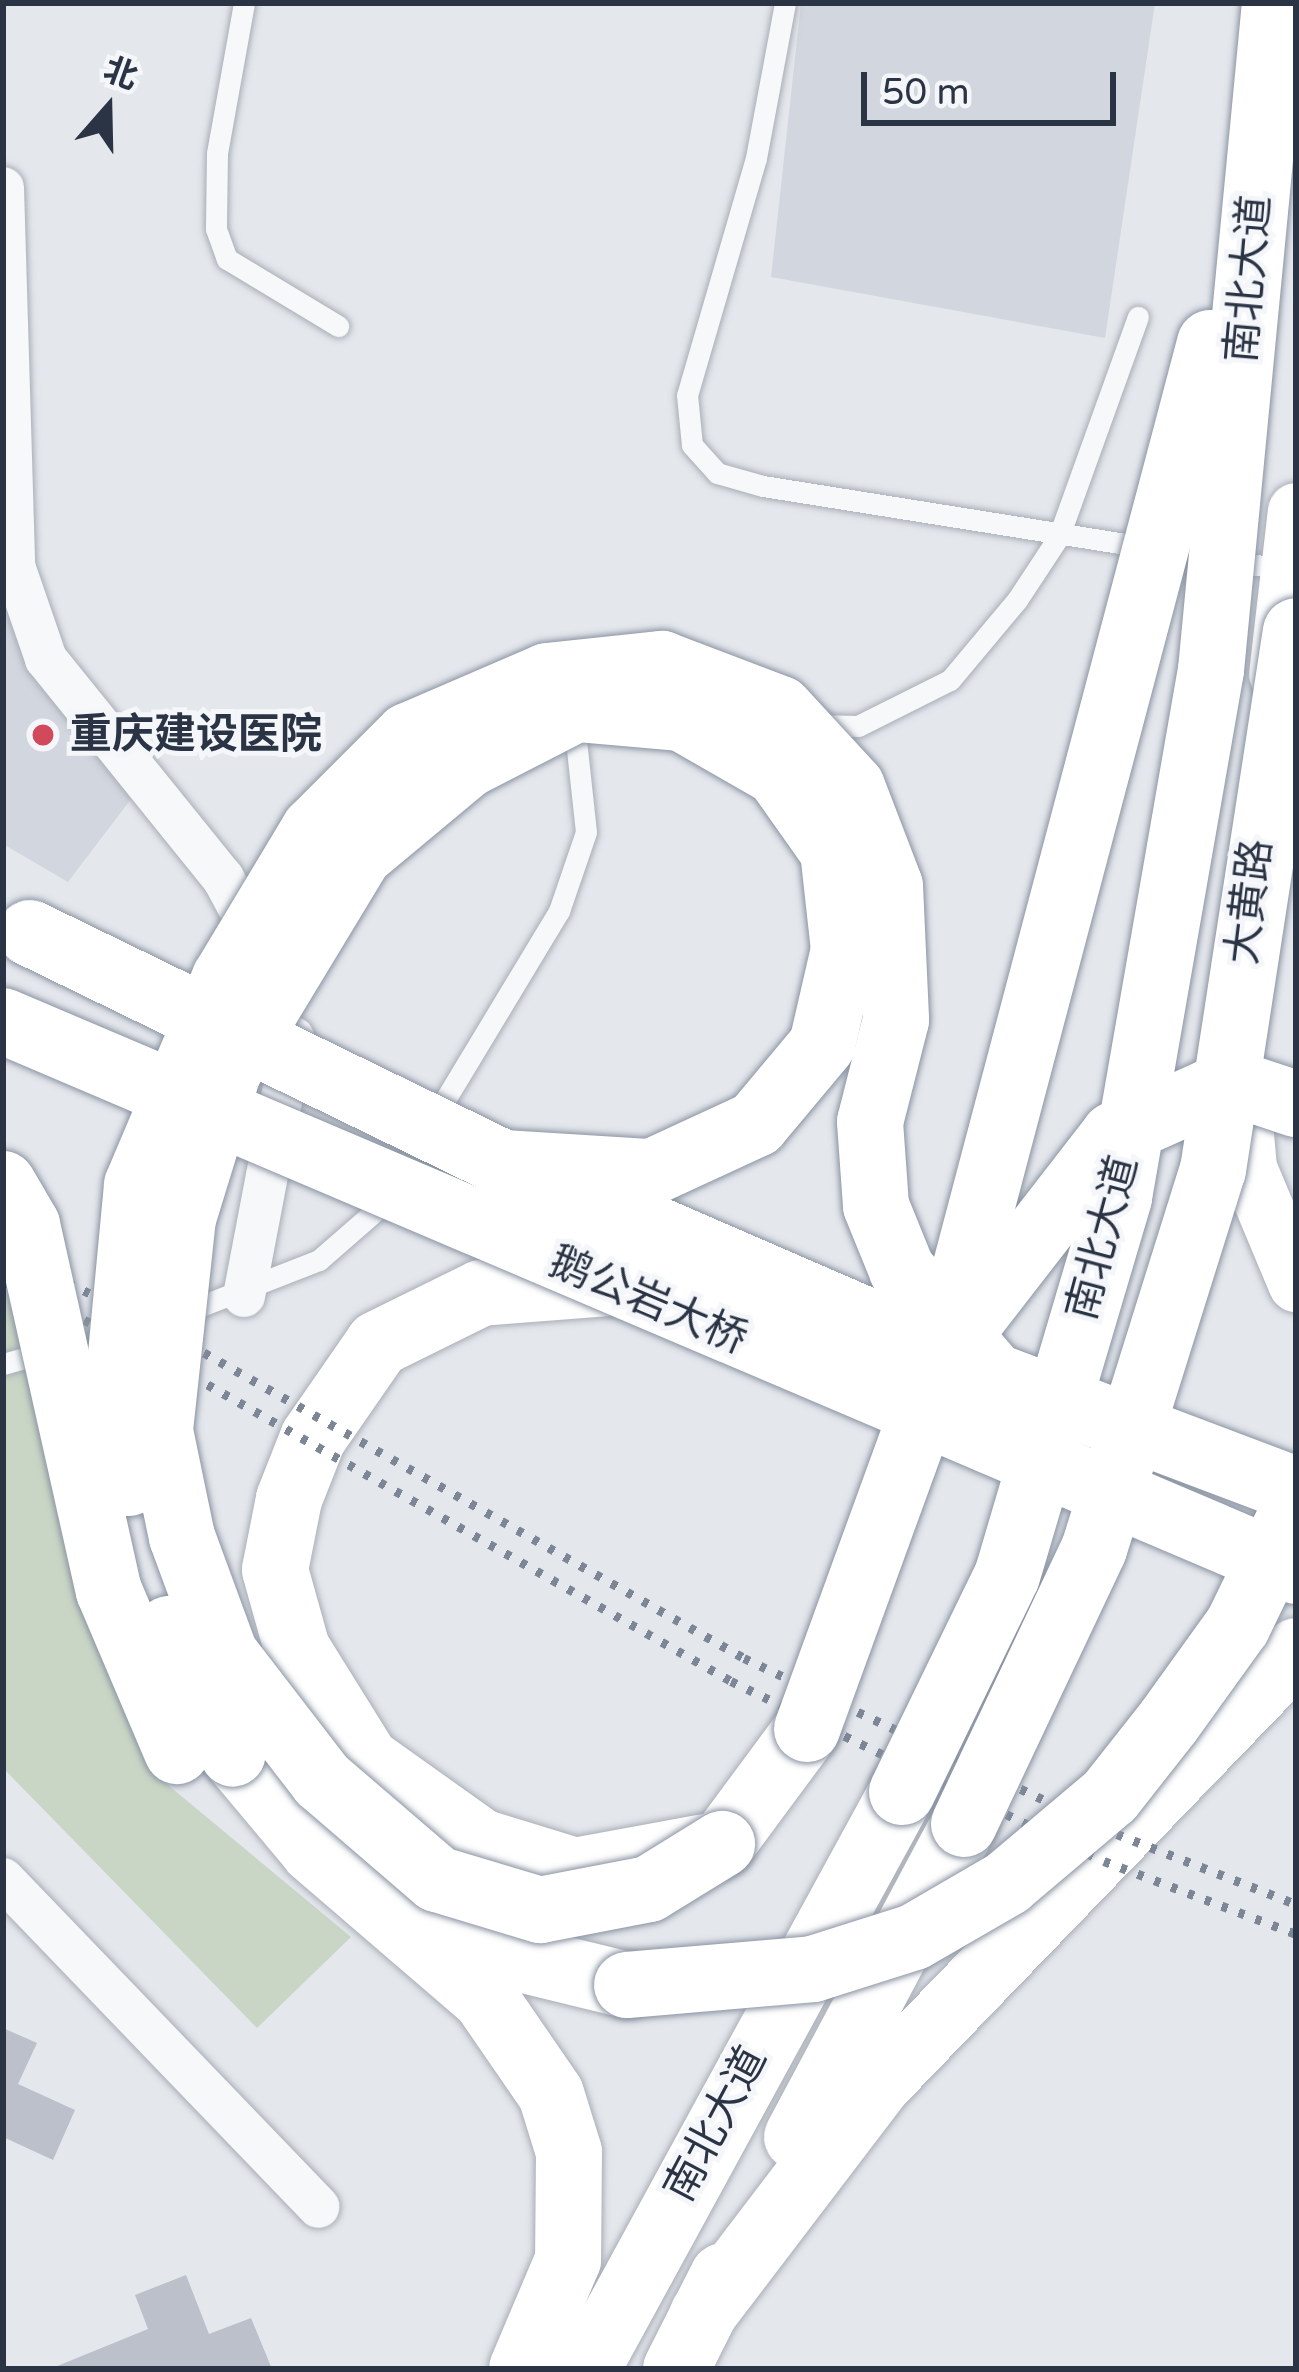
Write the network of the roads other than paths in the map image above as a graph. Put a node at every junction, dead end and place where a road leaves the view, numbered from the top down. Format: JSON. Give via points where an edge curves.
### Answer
{"nodes":[{"id":1,"x":244,"y":3,"type":"edge"},
{"id":2,"x":785,"y":3,"type":"edge"},
{"id":3,"x":1274,"y":3,"type":"edge"},
{"id":4,"x":3,"y":188,"type":"edge"},
{"id":5,"x":1138,"y":317,"type":"dead end"},
{"id":6,"x":338,"y":326,"type":"dead end"},
{"id":7,"x":1296,"y":511,"type":"edge"},
{"id":8,"x":1059,"y":536,"type":"junction"},
{"id":9,"x":1293,"y":601,"type":"edge"},
{"id":10,"x":12,"y":921,"type":"edge"},
{"id":11,"x":3,"y":1021,"type":"edge"},
{"id":12,"x":1296,"y":1103,"type":"edge"},
{"id":13,"x":503,"y":1163,"type":"junction"},
{"id":14,"x":3,"y":1184,"type":"edge"},
{"id":15,"x":607,"y":1283,"type":"junction"},
{"id":16,"x":1296,"y":1283,"type":"edge"},
{"id":17,"x":244,"y":1296,"type":"junction"},
{"id":18,"x":3,"y":1364,"type":"edge"},
{"id":19,"x":968,"y":1368,"type":"junction"},
{"id":20,"x":1296,"y":1490,"type":"edge"},
{"id":21,"x":1296,"y":1506,"type":"edge"},
{"id":22,"x":1296,"y":1571,"type":"edge"},
{"id":23,"x":1296,"y":1651,"type":"edge"},
{"id":24,"x":205,"y":1753,"type":"junction"},
{"id":25,"x":722,"y":1844,"type":"junction"},
{"id":26,"x":3,"y":1879,"type":"edge"},
{"id":27,"x":398,"y":1927,"type":"junction"},
{"id":28,"x":320,"y":2207,"type":"dead end"},
{"id":29,"x":689,"y":2341,"type":"edge"},
{"id":30,"x":523,"y":2369,"type":"edge"},
{"id":31,"x":587,"y":2369,"type":"edge"}],
"edges":[{"from":1,"to":6,"type":"lane","via":[[218,153],[216,230],[227,259]]},
{"from":2,"to":8,"type":"lane","via":[[772,96],[687,395],[692,445],[717,472],[764,486]]},
{"from":3,"to":19,"type":"highway","bridge":true,"via":[[1238,237]]},
{"from":3,"to":31,"type":"highway","name":"南北大道","bridge":true,"via":[[1211,670],[1118,1197],[1007,1576],[902,1792]]},
{"from":4,"to":17,"type":"street","via":[[14,566],[39,640],[104,736],[223,878],[296,1015]]},
{"from":5,"to":8,"type":"lane"},
{"from":7,"to":9,"type":"main road","name":"大黄路"},
{"from":8,"to":9,"type":"lane"},
{"from":8,"to":17,"type":"lane","via":[[950,680],[858,726],[760,724],[658,679],[597,690],[575,740],[586,832],[559,911],[381,1206],[319,1260]]},
{"from":9,"to":16,"type":"main road","name":"大黄路","via":[[1236,1027],[1248,1168]]},
{"from":9,"to":29,"type":"highway","name":"南北大道","bridge":true,"via":[[1213,1170],[1094,1550],[964,1824]]},
{"from":10,"to":13,"type":"highway","name":"鹅公岩大桥","bridge":true},
{"from":11,"to":15,"type":"highway","name":"鹅公岩大桥","bridge":true},
{"from":12,"to":19,"type":"highway","bridge":true,"via":[[1248,1088],[1210,1092],[1114,1135]]},
{"from":13,"to":19,"type":"highway","name":"鹅公岩大桥","bridge":true},
{"from":13,"to":25,"type":"highway","bridge":true,"via":[[652,1172],[755,1124],[822,1046],[844,950],[833,851],[778,773],[682,718],[576,709],[467,765],[360,854],[228,1072],[183,1218],[160,1431],[182,1537],[225,1654],[322,1780],[437,1879],[540,1910],[649,1889]]},
{"from":14,"to":24,"type":"highway","bridge":true,"via":[[27,1225],[110,1591]]},
{"from":15,"to":22,"type":"highway","name":"鹅公岩大桥","bridge":true},
{"from":15,"to":25,"type":"highway","bridge":true,"via":[[481,1293],[378,1344],[313,1438],[275,1570],[297,1648],[366,1760],[481,1842],[575,1871]]},
{"from":17,"to":18,"type":"lane"},
{"from":19,"to":20,"type":"highway","name":"鹅公岩大桥","bridge":true},
{"from":19,"to":24,"type":"highway","bridge":true,"via":[[902,1270],[876,1206],[870,1122],[896,1020],[890,886],[838,772],[779,709],[662,664],[547,676],[408,736],[314,830],[258,922],[177,1073],[137,1185],[116,1418]]},
{"from":19,"to":25,"type":"highway","bridge":true,"via":[[807,1729]]},
{"from":21,"to":27,"type":"highway","bridge":true,"via":[[1238,1625],[1110,1796],[1007,1883],[914,1936],[813,1969],[627,1984]]},
{"from":23,"to":29,"type":"highway","via":[[879,2083]]},
{"from":24,"to":27,"type":"highway","via":[[244,1837],[307,1884]]},
{"from":26,"to":28,"type":"street"},
{"from":27,"to":30,"type":"highway","via":[[485,1998],[524,2048],[569,2152],[568,2260]]}]}
